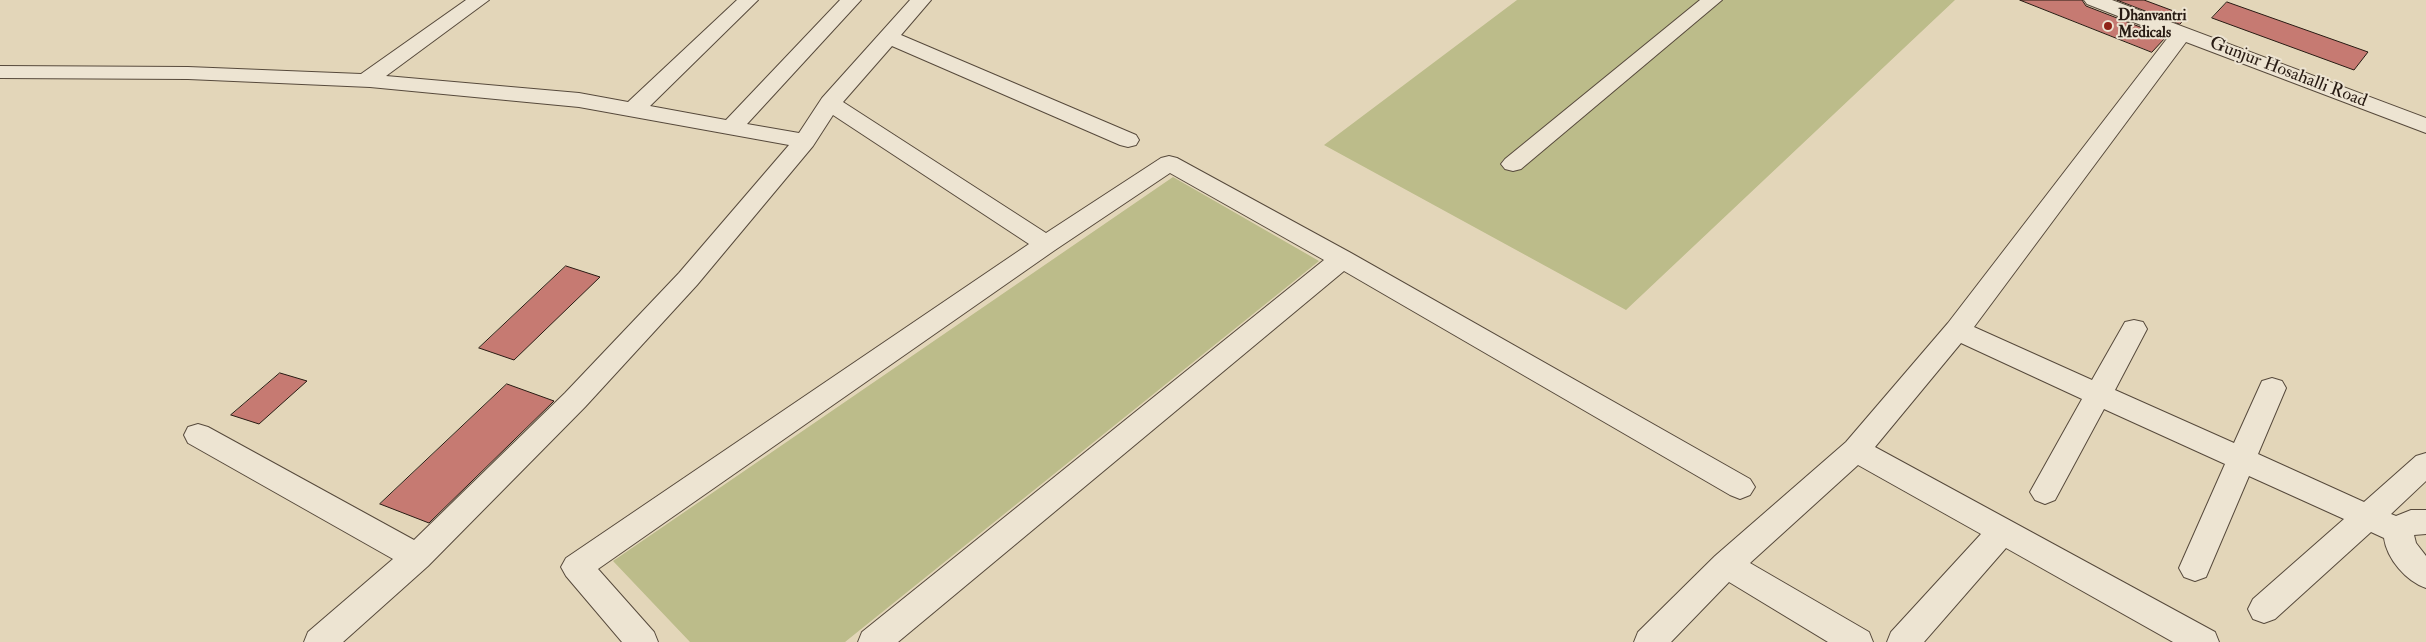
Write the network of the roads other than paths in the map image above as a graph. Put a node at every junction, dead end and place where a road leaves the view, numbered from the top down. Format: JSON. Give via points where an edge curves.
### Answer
{"nodes":[{"id":1,"x":480,"y":0,"type":"edge"},
{"id":2,"x":748,"y":0,"type":"edge"},
{"id":3,"x":851,"y":0,"type":"edge"},
{"id":4,"x":921,"y":0,"type":"edge"},
{"id":5,"x":1712,"y":0,"type":"edge"},
{"id":6,"x":2094,"y":0,"type":"edge"},
{"id":7,"x":2182,"y":33,"type":"junction"},
{"id":8,"x":889,"y":37,"type":"junction"},
{"id":9,"x":0,"y":72,"type":"edge"},
{"id":10,"x":365,"y":81,"type":"junction"},
{"id":11,"x":830,"y":103,"type":"junction"},
{"id":12,"x":633,"y":110,"type":"junction"},
{"id":13,"x":2426,"y":126,"type":"edge"},
{"id":14,"x":732,"y":128,"type":"junction"},
{"id":15,"x":1128,"y":140,"type":"dead end"},
{"id":16,"x":805,"y":141,"type":"junction"},
{"id":17,"x":1512,"y":164,"type":"dead end"},
{"id":18,"x":1046,"y":244,"type":"junction"},
{"id":19,"x":1342,"y":259,"type":"junction"},
{"id":20,"x":2134,"y":329,"type":"dead end"},
{"id":21,"x":1957,"y":330,"type":"junction"},
{"id":22,"x":2272,"y":388,"type":"dead end"},
{"id":23,"x":2098,"y":394,"type":"junction"},
{"id":24,"x":198,"y":436,"type":"dead end"},
{"id":25,"x":1856,"y":450,"type":"junction"},
{"id":26,"x":2241,"y":460,"type":"junction"},
{"id":27,"x":2426,"y":464,"type":"edge"},
{"id":28,"x":1740,"y":487,"type":"dead end"},
{"id":29,"x":2045,"y":492,"type":"dead end"},
{"id":30,"x":2367,"y":517,"type":"junction"},
{"id":31,"x":2413,"y":527,"type":"edge"},
{"id":32,"x":2003,"y":531,"type":"junction"},
{"id":33,"x":417,"y":557,"type":"junction"},
{"id":34,"x":1726,"y":565,"type":"junction"},
{"id":35,"x":2195,"y":568,"type":"dead end"},
{"id":36,"x":2426,"y":575,"type":"edge"},
{"id":37,"x":2264,"y":609,"type":"dead end"},
{"id":38,"x":320,"y":642,"type":"edge"},
{"id":39,"x":642,"y":642,"type":"edge"},
{"id":40,"x":874,"y":642,"type":"edge"},
{"id":41,"x":1650,"y":642,"type":"edge"},
{"id":42,"x":1857,"y":642,"type":"edge"},
{"id":43,"x":1903,"y":642,"type":"edge"},
{"id":44,"x":2203,"y":642,"type":"edge"}],
"edges":[{"from":1,"to":10,"type":"street"},
{"from":2,"to":12,"type":"street"},
{"from":3,"to":14,"type":"street"},
{"from":4,"to":8,"type":"street"},
{"from":5,"to":17,"type":"street"},
{"from":6,"to":7,"type":"street","name":"Gunjur Hosahalli Road"},
{"from":7,"to":13,"type":"street","name":"Gunjur Hosahalli Road"},
{"from":7,"to":21,"type":"street"},
{"from":8,"to":11,"type":"street"},
{"from":8,"to":15,"type":"street"},
{"from":9,"to":10,"type":"street","via":[[188,72]]},
{"from":10,"to":12,"type":"street","via":[[579,100]]},
{"from":11,"to":16,"type":"street"},
{"from":11,"to":18,"type":"street"},
{"from":12,"to":14,"type":"street"},
{"from":14,"to":16,"type":"street"},
{"from":16,"to":33,"type":"street","via":[[688,279],[575,400]]},
{"from":18,"to":19,"type":"street","via":[[1169,163]]},
{"from":18,"to":39,"type":"street","via":[[578,567]]},
{"from":19,"to":28,"type":"street"},
{"from":19,"to":40,"type":"street"},
{"from":20,"to":23,"type":"street"},
{"from":21,"to":23,"type":"street"},
{"from":21,"to":25,"type":"street"},
{"from":22,"to":26,"type":"street"},
{"from":23,"to":26,"type":"street"},
{"from":23,"to":29,"type":"street"},
{"from":24,"to":33,"type":"street"},
{"from":25,"to":32,"type":"street"},
{"from":25,"to":34,"type":"street"},
{"from":26,"to":30,"type":"street"},
{"from":26,"to":35,"type":"street"},
{"from":27,"to":30,"type":"street"},
{"from":30,"to":31,"type":"street"},
{"from":30,"to":37,"type":"street"},
{"from":31,"to":36,"type":"street","via":[[2398,540],[2403,552]]},
{"from":32,"to":43,"type":"street"},
{"from":32,"to":44,"type":"street"},
{"from":33,"to":38,"type":"street"},
{"from":34,"to":41,"type":"street"},
{"from":34,"to":42,"type":"street"}]}
